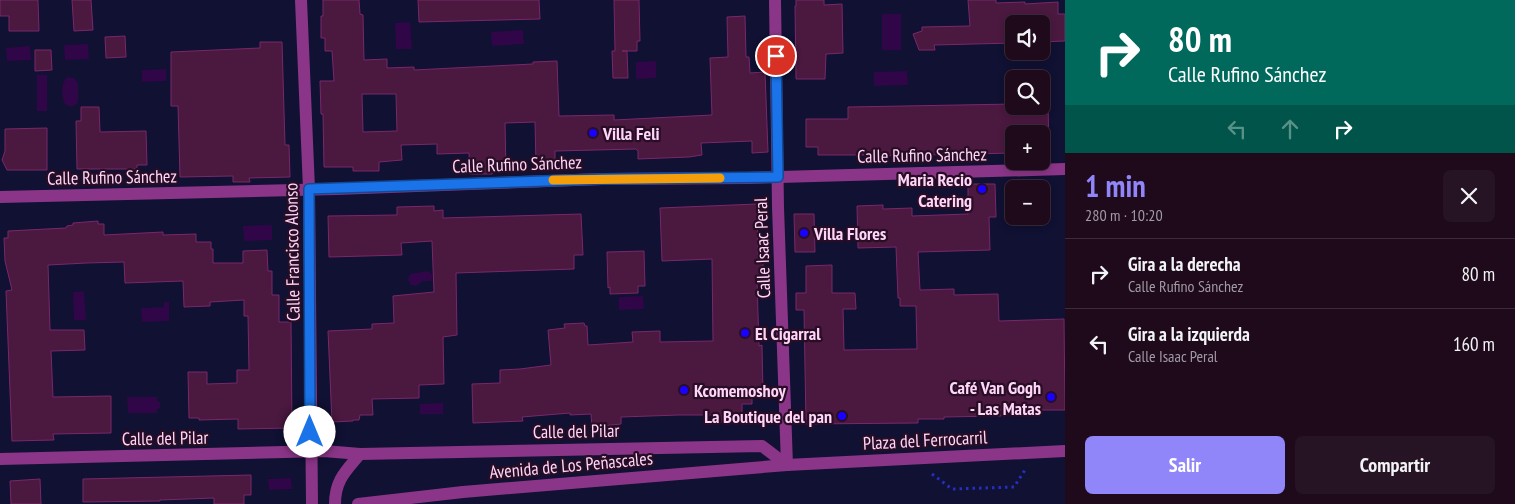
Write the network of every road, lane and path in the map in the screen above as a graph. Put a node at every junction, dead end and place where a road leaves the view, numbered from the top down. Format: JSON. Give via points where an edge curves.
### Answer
{"nodes":[{"id":1,"x":301,"y":0,"type":"edge"},
{"id":2,"x":775,"y":0,"type":"edge"},
{"id":3,"x":1065,"y":169,"type":"edge"},
{"id":4,"x":778,"y":177,"type":"junction"},
{"id":5,"x":309,"y":189,"type":"junction"},
{"id":6,"x":0,"y":197,"type":"edge"},
{"id":7,"x":1065,"y":451,"type":"edge"},
{"id":8,"x":311,"y":452,"type":"junction"},
{"id":9,"x":360,"y":454,"type":"junction"},
{"id":10,"x":0,"y":459,"type":"edge"},
{"id":11,"x":787,"y":465,"type":"junction"},
{"id":12,"x":312,"y":504,"type":"edge"},
{"id":13,"x":335,"y":504,"type":"edge"},
{"id":14,"x":358,"y":504,"type":"edge"}],
"edges":[{"from":1,"to":5,"type":"street","name":"Calle Francisco Alonso"},
{"from":2,"to":4,"type":"street","name":"Calle Isaac Peral"},
{"from":3,"to":4,"type":"street","name":"Calle Rufino Sánchez"},
{"from":4,"to":5,"type":"street","name":"Calle Rufino Sánchez","via":[[602,179]]},
{"from":4,"to":11,"type":"street","name":"Calle Isaac Peral"},
{"from":5,"to":6,"type":"street","name":"Calle Rufino Sánchez"},
{"from":5,"to":8,"type":"street","name":"Calle Francisco Alonso"},
{"from":7,"to":11,"type":"street","name":"Plaza del Ferrocarril"},
{"from":8,"to":9,"type":"street","name":"Calle del Pilar"},
{"from":8,"to":10,"type":"street","name":"Calle del Pilar"},
{"from":8,"to":12,"type":"street","name":"Calle Francisco Alonso"},
{"from":9,"to":11,"type":"street","name":"Calle del Pilar","via":[[762,446]]},
{"from":9,"to":13,"type":"street","via":[[340,478]]},
{"from":11,"to":14,"type":"street","name":"Avenida de Los Peñascales"}]}
